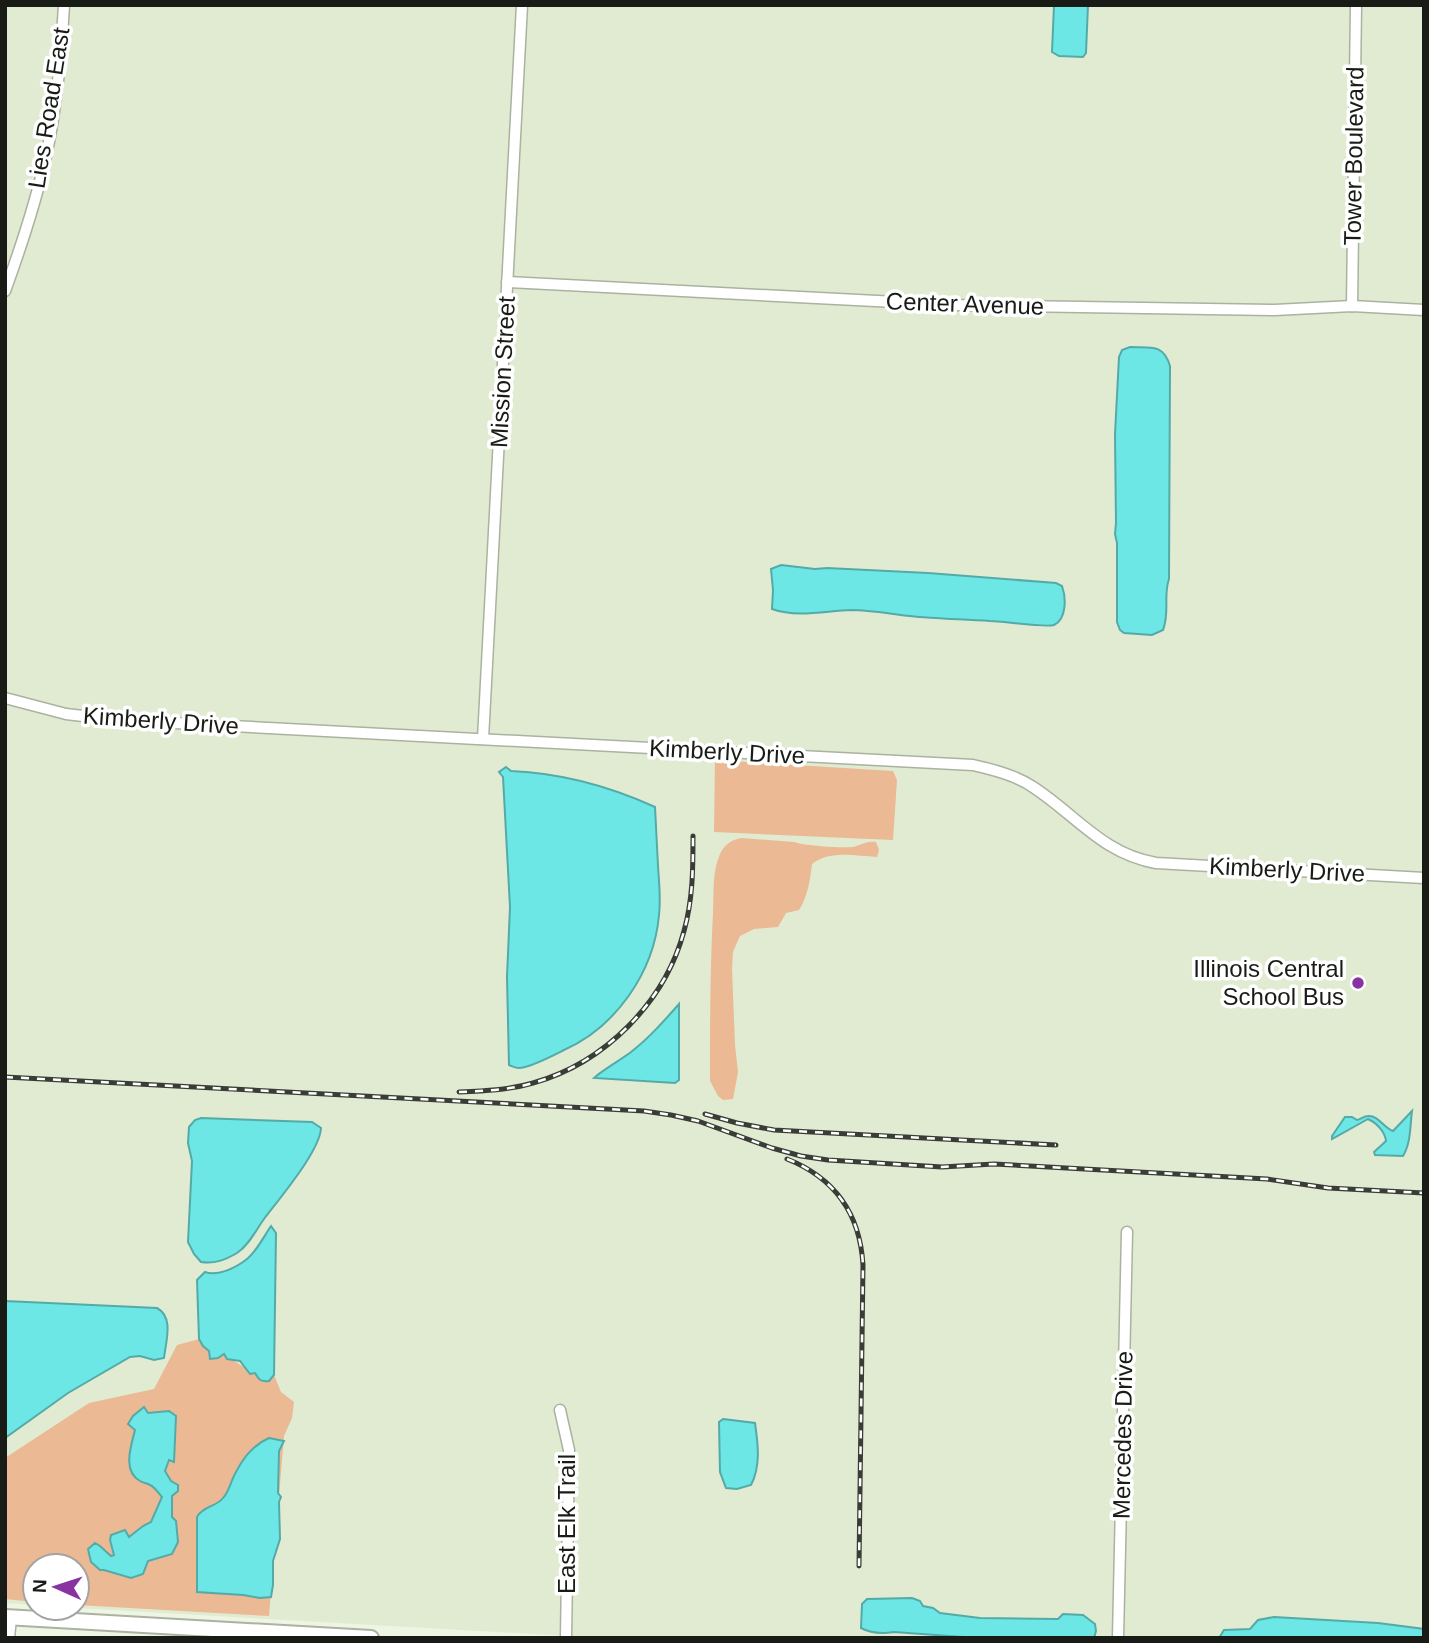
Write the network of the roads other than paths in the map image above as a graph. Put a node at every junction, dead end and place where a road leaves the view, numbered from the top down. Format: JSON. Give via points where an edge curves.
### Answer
{"nodes":[{"id":1,"x":64,"y":5,"type":"edge"},
{"id":2,"x":522,"y":5,"type":"edge"},
{"id":3,"x":1356,"y":5,"type":"edge"},
{"id":4,"x":507,"y":282,"type":"junction"},
{"id":5,"x":5,"y":291,"type":"edge"},
{"id":6,"x":1352,"y":306,"type":"junction"},
{"id":7,"x":1424,"y":310,"type":"edge"},
{"id":8,"x":5,"y":698,"type":"edge"},
{"id":9,"x":483,"y":739,"type":"junction"},
{"id":10,"x":1424,"y":877,"type":"edge"},
{"id":11,"x":1126,"y":1232,"type":"dead end"},
{"id":12,"x":560,"y":1410,"type":"dead end"},
{"id":13,"x":8,"y":1618,"type":"edge"},
{"id":14,"x":278,"y":1635,"type":"edge"},
{"id":15,"x":9,"y":1638,"type":"edge"},
{"id":16,"x":371,"y":1638,"type":"edge"},
{"id":17,"x":566,"y":1638,"type":"edge"},
{"id":18,"x":1118,"y":1638,"type":"edge"}],
"edges":[{"from":1,"to":5,"type":"street","name":"Lies Road East","via":[[47,155]]},
{"from":2,"to":4,"type":"street","name":"Mission Street"},
{"from":3,"to":6,"type":"street","name":"Tower Boulevard"},
{"from":4,"to":6,"type":"street","name":"Center Avenue","via":[[954,305],[1275,310]]},
{"from":4,"to":9,"type":"street","name":"Mission Street"},
{"from":6,"to":7,"type":"street","name":"Center Avenue"},
{"from":8,"to":9,"type":"street","name":"Kimberly Drive","via":[[105,719]]},
{"from":9,"to":10,"type":"street","name":"Kimberly Drive","via":[[973,765],[1008,774],[1033,787],[1109,846],[1143,861]]},
{"from":11,"to":18,"type":"street","name":"Mercedes Drive"},
{"from":12,"to":17,"type":"street","name":"East Elk Trail","via":[[569,1450]]},
{"from":13,"to":14,"type":"street"},
{"from":13,"to":15,"type":"street"},
{"from":14,"to":16,"type":"street"}]}
